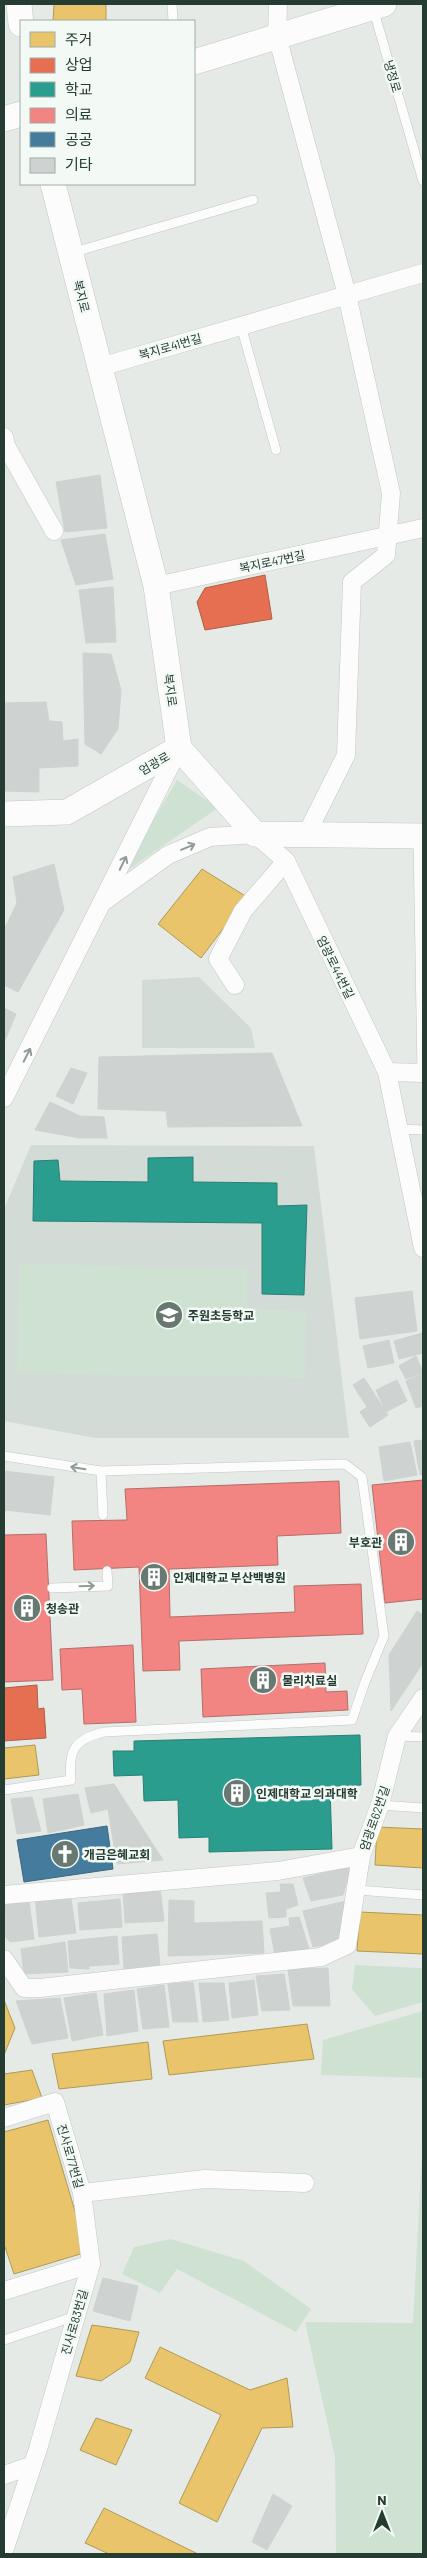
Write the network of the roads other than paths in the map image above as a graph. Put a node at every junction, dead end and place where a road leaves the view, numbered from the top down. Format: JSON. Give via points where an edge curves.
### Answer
{"nodes":[{"id":1,"x":172,"y":4,"type":"edge"},
{"id":2,"x":278,"y":4,"type":"edge"},
{"id":3,"x":379,"y":6,"type":"edge"},
{"id":4,"x":173,"y":20,"type":"edge"},
{"id":5,"x":278,"y":36,"type":"junction"},
{"id":6,"x":195,"y":62,"type":"edge"},
{"id":7,"x":20,"y":114,"type":"edge"},
{"id":8,"x":4,"y":119,"type":"edge"},
{"id":9,"x":423,"y":181,"type":"edge"},
{"id":10,"x":53,"y":185,"type":"edge"},
{"id":11,"x":254,"y":200,"type":"dead end"},
{"id":12,"x":71,"y":253,"type":"junction"},
{"id":13,"x":423,"y":273,"type":"edge"},
{"id":14,"x":347,"y":295,"type":"junction"},
{"id":15,"x":241,"y":326,"type":"junction"},
{"id":16,"x":100,"y":367,"type":"junction"},
{"id":17,"x":4,"y":437,"type":"edge"},
{"id":18,"x":276,"y":450,"type":"dead end"},
{"id":19,"x":423,"y":528,"type":"edge"},
{"id":20,"x":54,"y":531,"type":"dead end"},
{"id":21,"x":388,"y":535,"type":"junction"},
{"id":22,"x":156,"y":586,"type":"junction"},
{"id":23,"x":179,"y":748,"type":"junction"},
{"id":24,"x":4,"y":814,"type":"edge"},
{"id":25,"x":255,"y":834,"type":"junction"},
{"id":26,"x":306,"y":835,"type":"junction"},
{"id":27,"x":421,"y":836,"type":"edge"},
{"id":28,"x":286,"y":861,"type":"junction"},
{"id":29,"x":103,"y":902,"type":"junction"},
{"id":30,"x":235,"y":985,"type":"dead end"},
{"id":31,"x":387,"y":1072,"type":"junction"},
{"id":32,"x":423,"y":1073,"type":"edge"},
{"id":33,"x":4,"y":1098,"type":"edge"},
{"id":34,"x":398,"y":1129,"type":"junction"},
{"id":35,"x":423,"y":1130,"type":"edge"},
{"id":36,"x":423,"y":1248,"type":"edge"},
{"id":37,"x":4,"y":1456,"type":"edge"},
{"id":38,"x":100,"y":1472,"type":"junction"},
{"id":39,"x":103,"y":1514,"type":"dead end"},
{"id":40,"x":107,"y":1572,"type":"dead end"},
{"id":41,"x":52,"y":1588,"type":"dead end"},
{"id":42,"x":423,"y":1698,"type":"edge"},
{"id":43,"x":397,"y":1736,"type":"junction"},
{"id":44,"x":423,"y":1737,"type":"edge"},
{"id":45,"x":4,"y":1790,"type":"edge"},
{"id":46,"x":380,"y":1805,"type":"junction"},
{"id":47,"x":423,"y":1808,"type":"edge"},
{"id":48,"x":361,"y":1856,"type":"junction"},
{"id":49,"x":357,"y":1890,"type":"junction"},
{"id":50,"x":4,"y":1895,"type":"edge"},
{"id":51,"x":423,"y":1895,"type":"edge"},
{"id":52,"x":4,"y":1959,"type":"edge"},
{"id":53,"x":4,"y":2118,"type":"edge"},
{"id":54,"x":305,"y":2183,"type":"dead end"},
{"id":55,"x":82,"y":2193,"type":"junction"},
{"id":56,"x":91,"y":2264,"type":"junction"},
{"id":57,"x":4,"y":2291,"type":"edge"},
{"id":58,"x":76,"y":2316,"type":"junction"},
{"id":59,"x":4,"y":2340,"type":"edge"},
{"id":60,"x":30,"y":2466,"type":"junction"},
{"id":61,"x":4,"y":2475,"type":"edge"},
{"id":62,"x":4,"y":2551,"type":"edge"}],
"edges":[{"from":1,"to":4,"type":"lane"},
{"from":2,"to":5,"type":"street"},
{"from":3,"to":5,"type":"main road","name":"냉정로"},
{"from":3,"to":9,"type":"lane","name":"냉정로"},
{"from":5,"to":6,"type":"main road","name":"냉정로"},
{"from":5,"to":14,"type":"street"},
{"from":7,"to":8,"type":"main road"},
{"from":10,"to":12,"type":"main road","name":"복지로"},
{"from":11,"to":12,"type":"lane"},
{"from":12,"to":16,"type":"main road","name":"복지로"},
{"from":13,"to":14,"type":"street","name":"복지로41번길"},
{"from":14,"to":15,"type":"street","name":"복지로41번길"},
{"from":14,"to":21,"type":"street","via":[[390,493]]},
{"from":15,"to":16,"type":"street","name":"복지로41번길"},
{"from":15,"to":18,"type":"lane"},
{"from":16,"to":22,"type":"main road","name":"복지로"},
{"from":17,"to":20,"type":"street"},
{"from":19,"to":21,"type":"street","name":"복지로47번길"},
{"from":21,"to":22,"type":"street","name":"복지로47번길"},
{"from":21,"to":26,"type":"street","via":[[386,555],[352,582],[346,755]]},
{"from":22,"to":23,"type":"main road","name":"복지로"},
{"from":23,"to":24,"type":"main road","name":"엄광로","via":[[67,812]]},
{"from":23,"to":25,"type":"main road","name":"엄광로"},
{"from":29,"to":23,"type":"street","one_way":true},
{"from":25,"to":26,"type":"main road"},
{"from":25,"to":28,"type":"street","name":"엄광로44번길"},
{"from":29,"to":25,"type":"street","one_way":true,"via":[[168,855],[210,837]]},
{"from":26,"to":27,"type":"main road"},
{"from":27,"to":32,"type":"lane"},
{"from":28,"to":30,"type":"street","via":[[243,911],[218,959]]},
{"from":28,"to":31,"type":"street","name":"엄광로44번길"},
{"from":33,"to":29,"type":"street","one_way":true},
{"from":31,"to":32,"type":"street"},
{"from":31,"to":34,"type":"street","name":"엄광로44번길"},
{"from":34,"to":35,"type":"lane"},
{"from":34,"to":36,"type":"street","name":"엄광로44번길"},
{"from":38,"to":37,"type":"lane","one_way":true},
{"from":38,"to":39,"type":"lane"},
{"from":38,"to":45,"type":"lane","via":[[345,1464],[362,1477],[384,1636],[352,1720],[104,1732],[88,1736],[75,1747],[69,1761],[70,1780]]},
{"from":41,"to":40,"type":"lane","one_way":true,"via":[[108,1586]]},
{"from":42,"to":43,"type":"street","name":"엄광로62번길"},
{"from":43,"to":44,"type":"lane"},
{"from":43,"to":46,"type":"street","name":"엄광로62번길"},
{"from":46,"to":47,"type":"lane"},
{"from":46,"to":48,"type":"street","name":"엄광로62번길"},
{"from":48,"to":49,"type":"street","name":"엄광로62번길"},
{"from":48,"to":50,"type":"street","via":[[278,1871]]},
{"from":49,"to":51,"type":"lane"},
{"from":49,"to":52,"type":"street","name":"엄광로62번길","via":[[347,1945],[321,1957],[40,1988],[24,1988]]},
{"from":53,"to":55,"type":"street","name":"진사로77번길","via":[[55,2102]]},
{"from":54,"to":55,"type":"street","via":[[206,2179]]},
{"from":55,"to":56,"type":"street","name":"진사로77번길"},
{"from":56,"to":57,"type":"street","name":"진사로83번길"},
{"from":56,"to":58,"type":"street","name":"진사로83번길"},
{"from":58,"to":59,"type":"lane"},
{"from":58,"to":60,"type":"street","name":"진사로83번길"},
{"from":60,"to":61,"type":"street"},
{"from":60,"to":62,"type":"street","name":"진사로83번길"}]}
